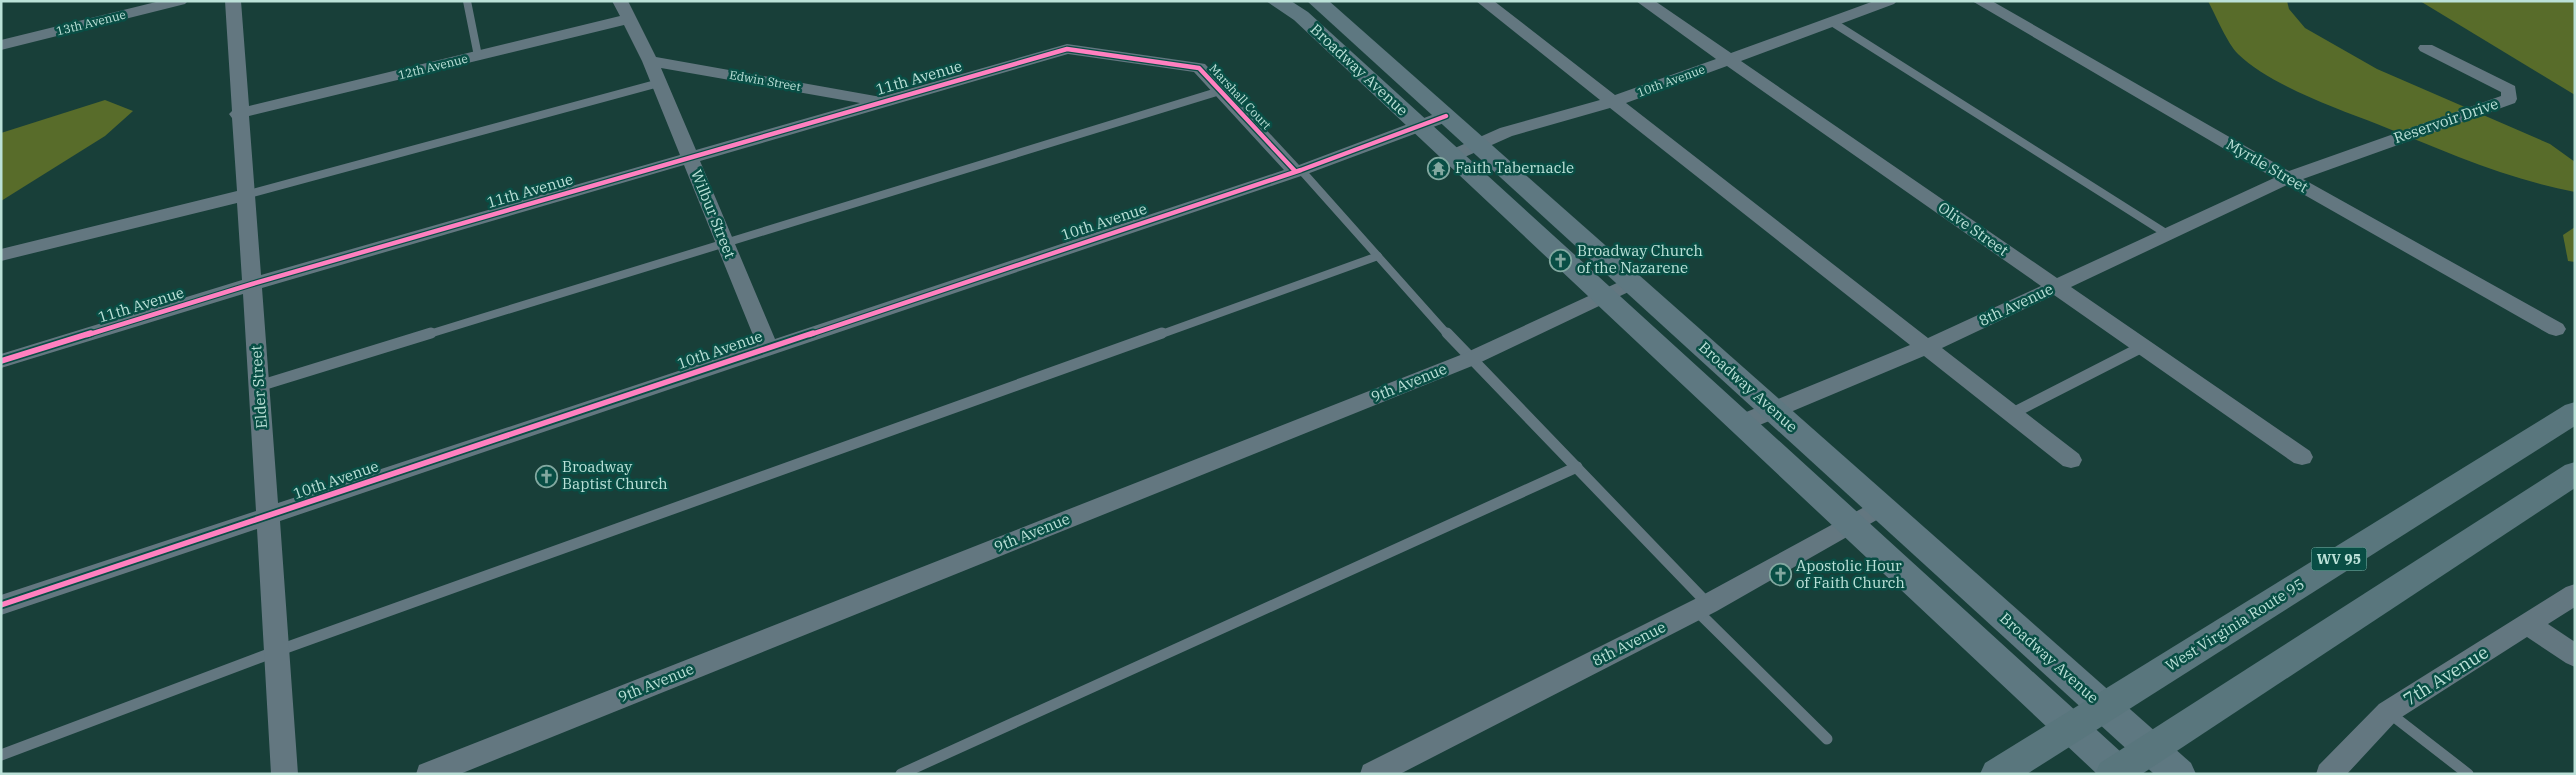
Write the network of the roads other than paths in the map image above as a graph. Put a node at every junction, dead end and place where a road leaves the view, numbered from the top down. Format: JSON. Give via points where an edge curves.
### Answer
{"nodes":[{"id":1,"x":180,"y":1,"type":"edge"},
{"id":2,"x":232,"y":1,"type":"edge"},
{"id":3,"x":467,"y":1,"type":"edge"},
{"id":4,"x":620,"y":1,"type":"edge"},
{"id":5,"x":1276,"y":1,"type":"edge"},
{"id":6,"x":1316,"y":1,"type":"edge"},
{"id":7,"x":1484,"y":1,"type":"edge"},
{"id":8,"x":1644,"y":1,"type":"edge"},
{"id":9,"x":1889,"y":1,"type":"edge"},
{"id":10,"x":1980,"y":1,"type":"edge"},
{"id":11,"x":628,"y":20,"type":"junction"},
{"id":12,"x":1832,"y":22,"type":"junction"},
{"id":13,"x":1,"y":45,"type":"edge"},
{"id":14,"x":2426,"y":48,"type":"dead end"},
{"id":15,"x":1067,"y":49,"type":"joint"},
{"id":16,"x":478,"y":56,"type":"junction"},
{"id":17,"x":1729,"y":60,"type":"junction"},
{"id":18,"x":650,"y":61,"type":"junction"},
{"id":19,"x":659,"y":83,"type":"junction"},
{"id":20,"x":1220,"y":91,"type":"junction"},
{"id":21,"x":881,"y":102,"type":"junction"},
{"id":22,"x":1613,"y":102,"type":"junction"},
{"id":23,"x":238,"y":114,"type":"junction"},
{"id":24,"x":1446,"y":116,"type":"junction"},
{"id":25,"x":1419,"y":125,"type":"junction"},
{"id":26,"x":1479,"y":146,"type":"junction"},
{"id":27,"x":1452,"y":156,"type":"junction"},
{"id":28,"x":690,"y":159,"type":"junction"},
{"id":29,"x":1298,"y":171,"type":"junction"},
{"id":30,"x":2288,"y":178,"type":"junction"},
{"id":31,"x":245,"y":195,"type":"junction"},
{"id":32,"x":2167,"y":234,"type":"junction"},
{"id":33,"x":724,"y":242,"type":"junction"},
{"id":34,"x":1,"y":255,"type":"edge"},
{"id":35,"x":1378,"y":256,"type":"junction"},
{"id":36,"x":1632,"y":282,"type":"junction"},
{"id":37,"x":252,"y":284,"type":"junction"},
{"id":38,"x":2056,"y":287,"type":"junction"},
{"id":39,"x":1603,"y":295,"type":"junction"},
{"id":40,"x":2556,"y":329,"type":"dead end"},
{"id":41,"x":768,"y":347,"type":"junction"},
{"id":42,"x":2142,"y":347,"type":"junction"},
{"id":43,"x":1926,"y":348,"type":"junction"},
{"id":44,"x":1470,"y":359,"type":"junction"},
{"id":45,"x":1,"y":361,"type":"edge"},
{"id":46,"x":259,"y":386,"type":"junction"},
{"id":47,"x":1773,"y":409,"type":"junction"},
{"id":48,"x":2575,"y":412,"type":"edge"},
{"id":49,"x":2011,"y":414,"type":"junction"},
{"id":50,"x":1742,"y":423,"type":"junction"},
{"id":51,"x":2302,"y":457,"type":"dead end"},
{"id":52,"x":2071,"y":460,"type":"dead end"},
{"id":53,"x":1576,"y":467,"type":"junction"},
{"id":54,"x":2575,"y":473,"type":"edge"},
{"id":55,"x":1882,"y":507,"type":"junction"},
{"id":56,"x":267,"y":516,"type":"junction"},
{"id":57,"x":1850,"y":524,"type":"junction"},
{"id":58,"x":2575,"y":594,"type":"edge"},
{"id":59,"x":1,"y":605,"type":"edge"},
{"id":60,"x":1702,"y":607,"type":"junction"},
{"id":61,"x":2528,"y":624,"type":"junction"},
{"id":62,"x":277,"y":651,"type":"junction"},
{"id":63,"x":2575,"y":656,"type":"edge"},
{"id":64,"x":2104,"y":707,"type":"junction"},
{"id":65,"x":2388,"y":712,"type":"junction"},
{"id":66,"x":2071,"y":728,"type":"junction"},
{"id":67,"x":1827,"y":739,"type":"dead end"},
{"id":68,"x":2151,"y":748,"type":"junction"},
{"id":69,"x":1,"y":754,"type":"edge"},
{"id":70,"x":2117,"y":772,"type":"edge"},
{"id":71,"x":285,"y":774,"type":"edge"},
{"id":72,"x":429,"y":774,"type":"edge"},
{"id":73,"x":901,"y":774,"type":"edge"},
{"id":74,"x":1373,"y":774,"type":"edge"},
{"id":75,"x":1997,"y":774,"type":"edge"},
{"id":76,"x":2179,"y":774,"type":"edge"},
{"id":77,"x":2329,"y":774,"type":"edge"},
{"id":78,"x":2468,"y":774,"type":"edge"}],
"edges":[{"from":1,"to":13,"type":"street","name":"13th Avenue"},
{"from":2,"to":23,"type":"street","name":"Elder Street"},
{"from":3,"to":16,"type":"lane"},
{"from":4,"to":11,"type":"street","name":"Wilbur Street"},
{"from":5,"to":25,"type":"main road","name":"Broadway Avenue","via":[[1301,16]]},
{"from":6,"to":24,"type":"main road","name":"Broadway Avenue"},
{"from":7,"to":22,"type":"street"},
{"from":8,"to":17,"type":"street","name":"Olive Street"},
{"from":9,"to":12,"type":"street","name":"10th Avenue"},
{"from":10,"to":30,"type":"street","name":"Myrtle Street"},
{"from":11,"to":16,"type":"street","name":"12th Avenue"},
{"from":11,"to":18,"type":"street","name":"Wilbur Street"},
{"from":12,"to":17,"type":"street","name":"10th Avenue"},
{"from":12,"to":32,"type":"lane"},
{"from":14,"to":30,"type":"street","name":"Reservoir Drive","via":[[2509,90],[2508,100]]},
{"from":15,"to":20,"type":"street","name":"Marshall Court","via":[[1199,68]]},
{"from":15,"to":21,"type":"street","name":"11th Avenue"},
{"from":16,"to":23,"type":"street","name":"12th Avenue"},
{"from":17,"to":22,"type":"street","name":"10th Avenue"},
{"from":17,"to":38,"type":"street","name":"Olive Street"},
{"from":18,"to":19,"type":"street","name":"Wilbur Street"},
{"from":18,"to":21,"type":"street","name":"Edwin Street"},
{"from":19,"to":28,"type":"street","name":"Wilbur Street"},
{"from":19,"to":31,"type":"lane"},
{"from":20,"to":29,"type":"street","name":"Marshall Court"},
{"from":20,"to":33,"type":"lane"},
{"from":21,"to":28,"type":"street","name":"11th Avenue"},
{"from":22,"to":26,"type":"street","name":"10th Avenue","via":[[1506,132]]},
{"from":22,"to":43,"type":"street"},
{"from":23,"to":31,"type":"street","name":"Elder Street"},
{"from":24,"to":25,"type":"street","name":"10th Avenue"},
{"from":24,"to":26,"type":"main road","name":"Broadway Avenue"},
{"from":25,"to":27,"type":"main road","name":"Broadway Avenue"},
{"from":25,"to":29,"type":"street","name":"10th Avenue"},
{"from":26,"to":27,"type":"street","name":"10th Avenue"},
{"from":26,"to":36,"type":"main road","name":"Broadway Avenue"},
{"from":27,"to":39,"type":"main road","name":"Broadway Avenue"},
{"from":28,"to":33,"type":"street","name":"Wilbur Street"},
{"from":28,"to":37,"type":"street","name":"11th Avenue"},
{"from":29,"to":35,"type":"lane"},
{"from":29,"to":41,"type":"street","name":"10th Avenue"},
{"from":30,"to":32,"type":"street","name":"8th Avenue"},
{"from":30,"to":40,"type":"street","name":"Myrtle Street"},
{"from":31,"to":34,"type":"street"},
{"from":31,"to":37,"type":"street","name":"Elder Street"},
{"from":32,"to":38,"type":"street","name":"8th Avenue"},
{"from":33,"to":41,"type":"street","name":"Wilbur Street"},
{"from":33,"to":46,"type":"lane"},
{"from":35,"to":44,"type":"lane"},
{"from":35,"to":62,"type":"lane"},
{"from":36,"to":39,"type":"street","name":"9th Avenue"},
{"from":36,"to":47,"type":"main road","name":"Broadway Avenue"},
{"from":37,"to":45,"type":"street","name":"11th Avenue"},
{"from":37,"to":46,"type":"street","name":"Elder Street"},
{"from":38,"to":42,"type":"street","name":"Olive Street"},
{"from":38,"to":43,"type":"street","name":"8th Avenue"},
{"from":39,"to":44,"type":"street","name":"9th Avenue"},
{"from":39,"to":50,"type":"main road","name":"Broadway Avenue"},
{"from":41,"to":56,"type":"street","name":"10th Avenue"},
{"from":42,"to":49,"type":"lane"},
{"from":42,"to":51,"type":"street","name":"Olive Street"},
{"from":43,"to":47,"type":"street","name":"8th Avenue"},
{"from":43,"to":49,"type":"street"},
{"from":44,"to":53,"type":"lane"},
{"from":44,"to":72,"type":"street","name":"9th Avenue"},
{"from":46,"to":56,"type":"street","name":"Elder Street"},
{"from":47,"to":50,"type":"street","name":"8th Avenue"},
{"from":47,"to":55,"type":"main road","name":"Broadway Avenue"},
{"from":48,"to":64,"type":"main road","name":"West Virginia Route 95","number":"WV 95"},
{"from":49,"to":52,"type":"street"},
{"from":50,"to":57,"type":"main road","name":"Broadway Avenue"},
{"from":53,"to":60,"type":"lane"},
{"from":53,"to":73,"type":"lane"},
{"from":54,"to":68,"type":"main road"},
{"from":55,"to":57,"type":"street","name":"8th Avenue"},
{"from":55,"to":64,"type":"main road","name":"Broadway Avenue"},
{"from":56,"to":59,"type":"street","name":"10th Avenue"},
{"from":56,"to":62,"type":"street","name":"Elder Street"},
{"from":57,"to":60,"type":"street","name":"8th Avenue"},
{"from":57,"to":66,"type":"main road","name":"Broadway Avenue"},
{"from":58,"to":61,"type":"street","name":"7th Avenue"},
{"from":60,"to":67,"type":"lane"},
{"from":60,"to":74,"type":"street","name":"8th Avenue"},
{"from":61,"to":63,"type":"street"},
{"from":61,"to":65,"type":"street","name":"7th Avenue"},
{"from":62,"to":69,"type":"lane"},
{"from":62,"to":71,"type":"street","name":"Elder Street"},
{"from":64,"to":66,"type":"main road","name":"West Virginia Route 95","number":"WV 95"},
{"from":64,"to":68,"type":"main road","name":"Broadway Avenue"},
{"from":65,"to":77,"type":"street","name":"7th Avenue"},
{"from":65,"to":78,"type":"lane"},
{"from":66,"to":70,"type":"main road","name":"Broadway Avenue"},
{"from":66,"to":75,"type":"main road","name":"West Virginia Route 95","number":"WV 95"},
{"from":68,"to":70,"type":"main road"},
{"from":68,"to":76,"type":"main road","name":"Broadway Avenue"}]}
